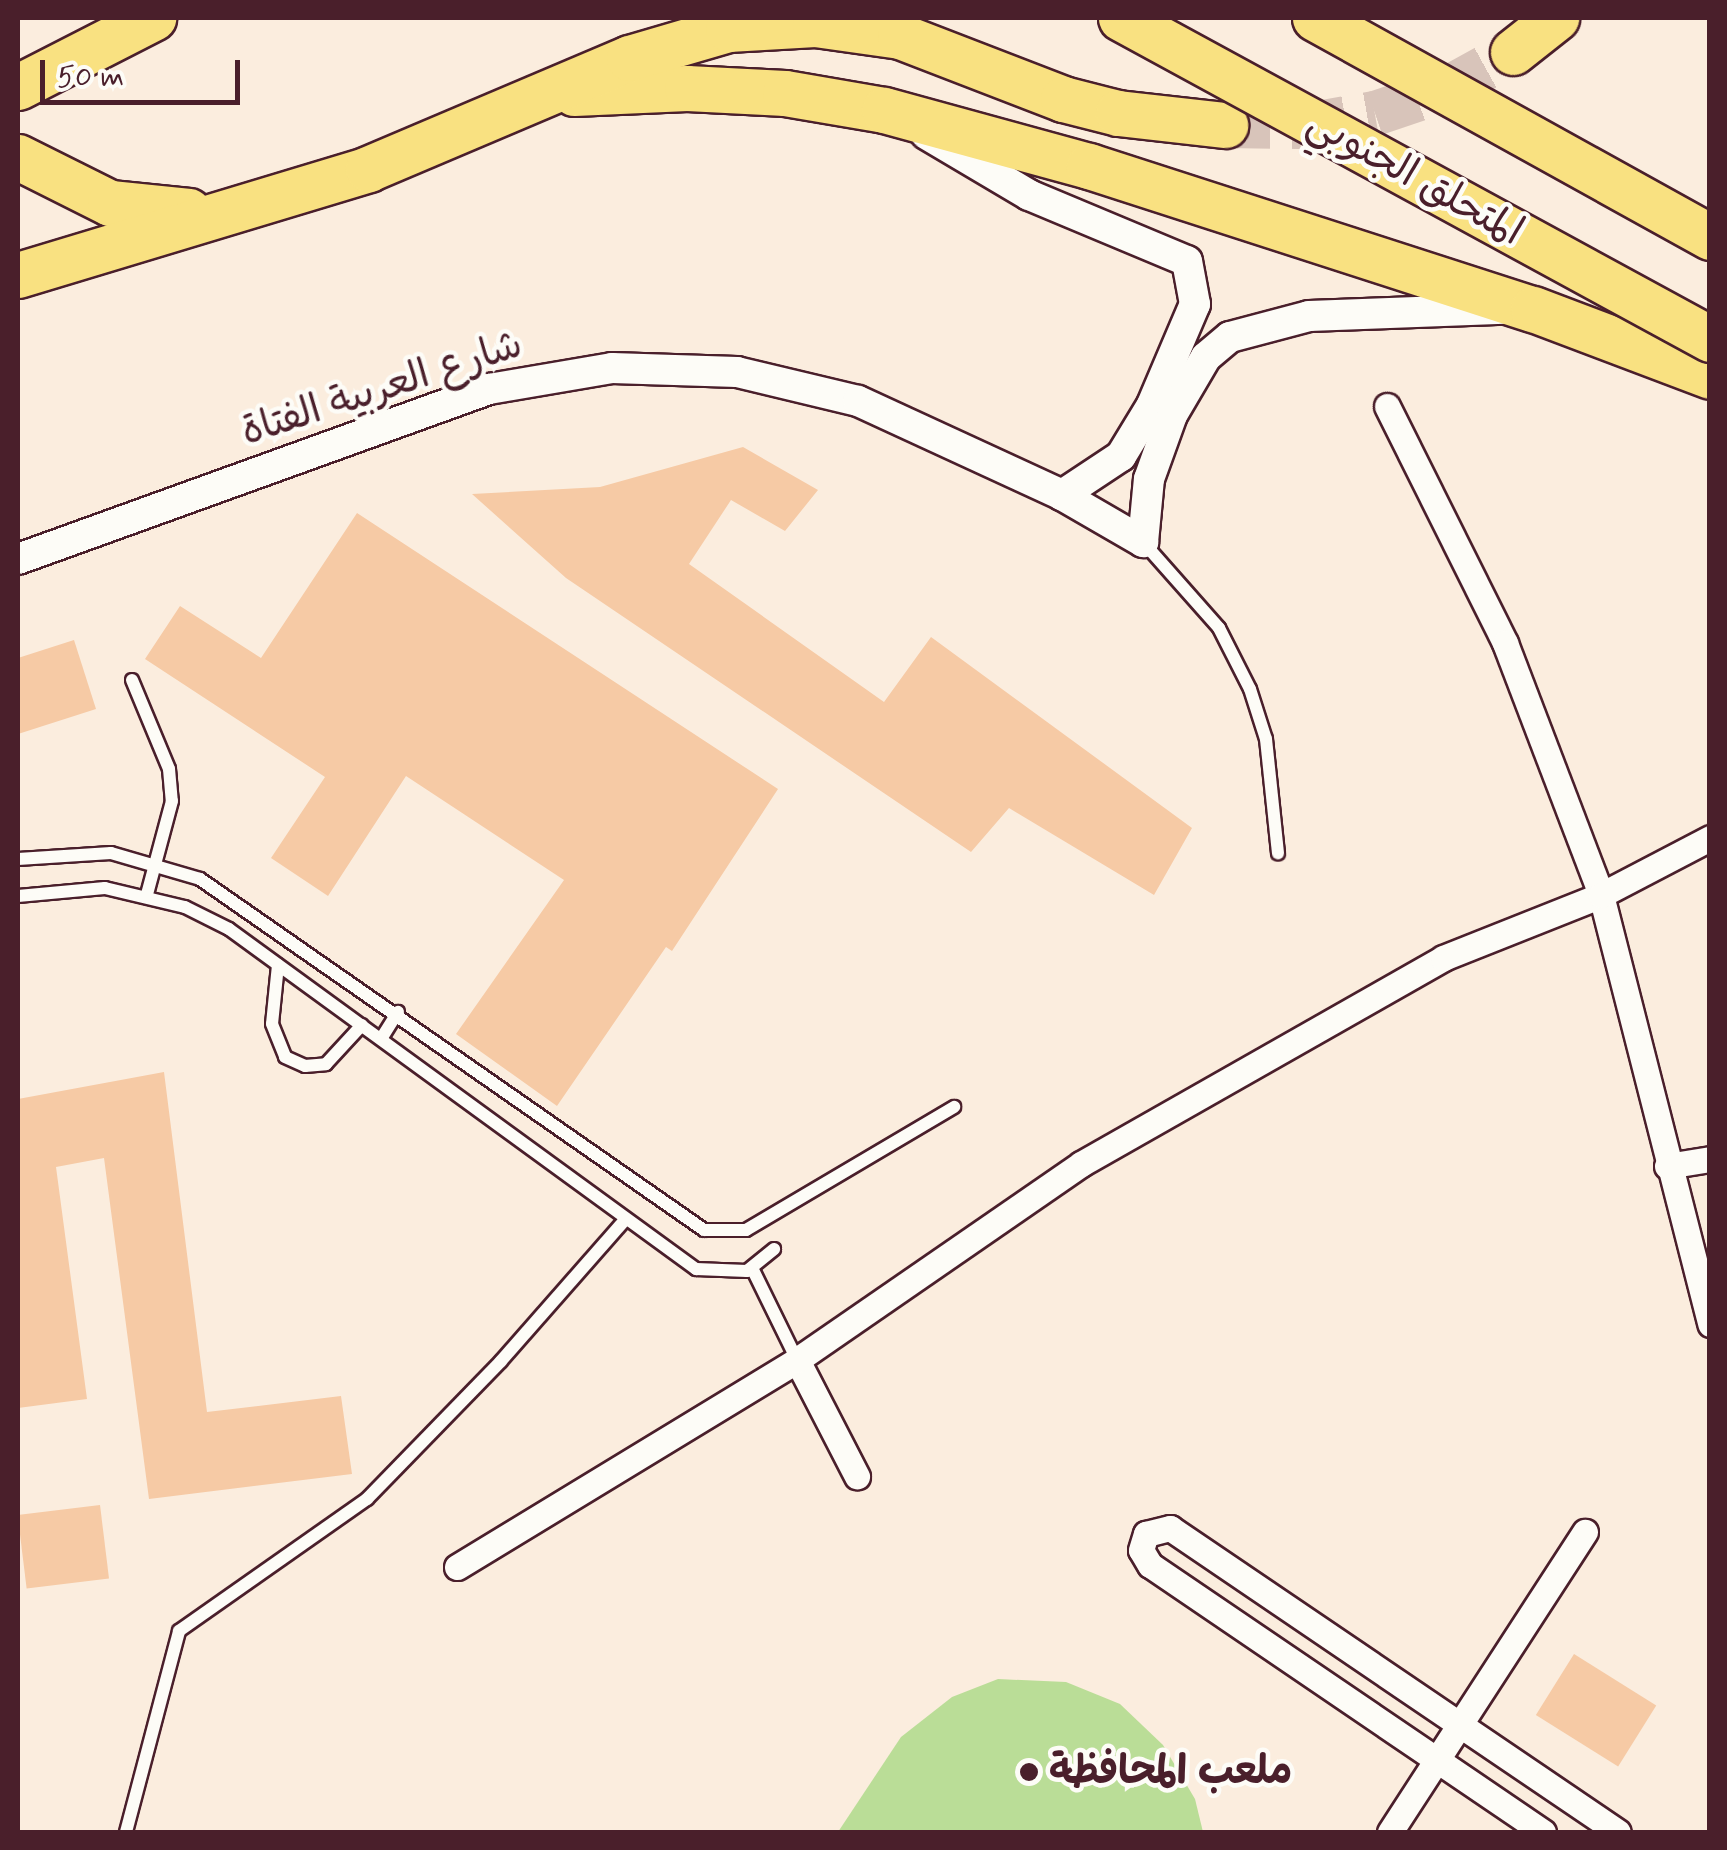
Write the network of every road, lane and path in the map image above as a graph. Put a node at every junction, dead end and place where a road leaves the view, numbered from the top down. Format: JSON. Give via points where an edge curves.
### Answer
{"nodes":[{"id":1,"x":153,"y":18,"type":"edge"},
{"id":2,"x":951,"y":18,"type":"edge"},
{"id":3,"x":1121,"y":18,"type":"edge"},
{"id":4,"x":1315,"y":18,"type":"edge"},
{"id":5,"x":1556,"y":18,"type":"edge"},
{"id":6,"x":1513,"y":52,"type":"tunnel mouth"},
{"id":7,"x":18,"y":87,"type":"edge"},
{"id":8,"x":552,"y":94,"type":"junction"},
{"id":9,"x":884,"y":110,"type":"junction"},
{"id":10,"x":1118,"y":113,"type":"junction"},
{"id":11,"x":1225,"y":126,"type":"tunnel mouth"},
{"id":12,"x":36,"y":168,"type":"edge"},
{"id":13,"x":260,"y":198,"type":"junction"},
{"id":14,"x":1710,"y":237,"type":"edge"},
{"id":15,"x":18,"y":275,"type":"edge"},
{"id":16,"x":1533,"y":309,"type":"junction"},
{"id":17,"x":1710,"y":339,"type":"edge"},
{"id":18,"x":1710,"y":376,"type":"edge"},
{"id":19,"x":1387,"y":406,"type":"dead end"},
{"id":20,"x":1162,"y":410,"type":"junction"},
{"id":21,"x":1062,"y":496,"type":"junction"},
{"id":22,"x":1143,"y":542,"type":"junction"},
{"id":23,"x":18,"y":560,"type":"edge"},
{"id":24,"x":132,"y":680,"type":"dead end"},
{"id":25,"x":1710,"y":838,"type":"edge"},
{"id":26,"x":1278,"y":853,"type":"dead end"},
{"id":27,"x":18,"y":859,"type":"edge"},
{"id":28,"x":159,"y":862,"type":"junction"},
{"id":29,"x":147,"y":894,"type":"junction"},
{"id":30,"x":1601,"y":894,"type":"junction"},
{"id":31,"x":18,"y":896,"type":"edge"},
{"id":32,"x":278,"y":964,"type":"junction"},
{"id":33,"x":398,"y":1012,"type":"junction"},
{"id":34,"x":362,"y":1025,"type":"junction"},
{"id":35,"x":380,"y":1038,"type":"junction"},
{"id":36,"x":954,"y":1107,"type":"dead end"},
{"id":37,"x":1710,"y":1159,"type":"edge"},
{"id":38,"x":1668,"y":1166,"type":"junction"},
{"id":39,"x":625,"y":1220,"type":"junction"},
{"id":40,"x":774,"y":1249,"type":"dead end"},
{"id":41,"x":752,"y":1268,"type":"junction"},
{"id":42,"x":1710,"y":1324,"type":"edge"},
{"id":43,"x":797,"y":1360,"type":"junction"},
{"id":44,"x":858,"y":1476,"type":"dead end"},
{"id":45,"x":1586,"y":1532,"type":"dead end"},
{"id":46,"x":457,"y":1567,"type":"dead end"},
{"id":47,"x":1460,"y":1723,"type":"junction"},
{"id":48,"x":1437,"y":1758,"type":"junction"},
{"id":49,"x":126,"y":1832,"type":"edge"},
{"id":50,"x":1390,"y":1832,"type":"edge"},
{"id":51,"x":1543,"y":1832,"type":"edge"},
{"id":52,"x":1618,"y":1832,"type":"edge"}],
"edges":[{"from":1,"to":7,"type":"highway"},
{"from":2,"to":10,"type":"highway"},
{"from":3,"to":17,"type":"highway","name":"المتحلق الجنوبي","bridge":true},
{"from":4,"to":14,"type":"highway","bridge":true},
{"from":5,"to":6,"type":"highway"},
{"from":8,"to":9,"type":"highway","via":[[707,88],[784,92]]},
{"from":8,"to":10,"type":"highway","via":[[686,38],[814,24],[900,36]]},
{"from":8,"to":13,"type":"highway","via":[[368,169]]},
{"from":9,"to":16,"type":"highway","via":[[1089,166]]},
{"from":9,"to":20,"type":"street","via":[[1029,195],[1187,261],[1195,290],[1191,318]]},
{"from":10,"to":11,"type":"highway"},
{"from":12,"to":13,"type":"highway","via":[[110,203],[176,213]]},
{"from":13,"to":15,"type":"highway"},
{"from":16,"to":18,"type":"highway"},
{"from":16,"to":20,"type":"street","via":[[1349,313],[1270,324],[1230,337]]},
{"from":19,"to":30,"type":"street","via":[[1505,644]]},
{"from":20,"to":21,"type":"street","via":[[1121,456]]},
{"from":20,"to":22,"type":"street"},
{"from":21,"to":22,"type":"street","name":"شارع العربية الفتاة"},
{"from":21,"to":23,"type":"street","name":"شارع العربية الفتاة","via":[[916,424],[813,388],[737,372],[612,368],[489,388]]},
{"from":22,"to":26,"type":"lane","via":[[1200,602],[1243,672],[1266,739]]},
{"from":24,"to":28,"type":"lane","via":[[170,769],[172,801]]},
{"from":25,"to":30,"type":"street"},
{"from":27,"to":28,"type":"lane","via":[[65,852]]},
{"from":28,"to":29,"type":"lane"},
{"from":28,"to":33,"type":"lane","via":[[244,904]]},
{"from":29,"to":31,"type":"lane","via":[[63,888]]},
{"from":29,"to":32,"type":"lane","via":[[230,929]]},
{"from":30,"to":38,"type":"street"},
{"from":30,"to":43,"type":"street","via":[[1443,958],[1098,1154]]},
{"from":32,"to":34,"type":"lane"},
{"from":32,"to":34,"type":"lane","via":[[272,1024],[285,1057],[305,1066],[326,1064]]},
{"from":33,"to":35,"type":"lane"},
{"from":33,"to":36,"type":"lane","via":[[704,1230],[746,1230]]},
{"from":34,"to":35,"type":"lane"},
{"from":35,"to":39,"type":"lane"},
{"from":37,"to":38,"type":"street"},
{"from":38,"to":42,"type":"street"},
{"from":39,"to":41,"type":"lane","via":[[702,1272]]},
{"from":39,"to":49,"type":"lane","via":[[502,1361],[366,1499],[179,1632]]},
{"from":40,"to":41,"type":"lane"},
{"from":41,"to":43,"type":"lane"},
{"from":43,"to":44,"type":"street"},
{"from":43,"to":46,"type":"street"},
{"from":45,"to":47,"type":"street"},
{"from":47,"to":48,"type":"street"},
{"from":47,"to":48,"type":"street","via":[[1170,1528],[1146,1534],[1141,1550],[1150,1565]]},
{"from":47,"to":52,"type":"street"},
{"from":48,"to":50,"type":"street"},
{"from":48,"to":51,"type":"street"}]}
